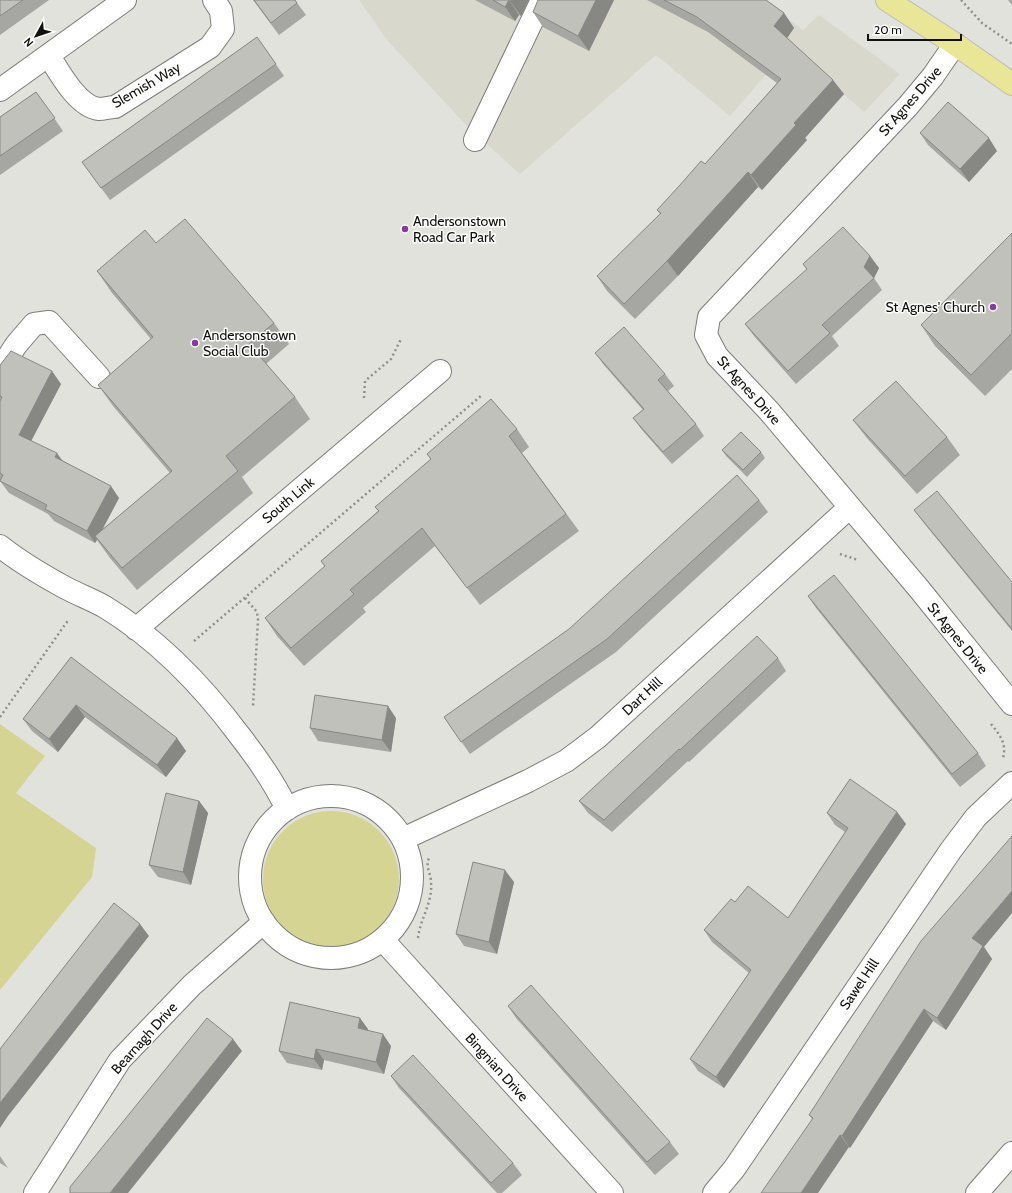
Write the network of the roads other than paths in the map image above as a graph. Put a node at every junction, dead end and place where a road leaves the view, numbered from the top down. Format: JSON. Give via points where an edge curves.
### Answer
{"nodes":[{"id":1,"x":125,"y":0,"type":"edge"},
{"id":2,"x":214,"y":0,"type":"edge"},
{"id":3,"x":542,"y":0,"type":"edge"},
{"id":4,"x":887,"y":0,"type":"edge"},
{"id":5,"x":955,"y":44,"type":"junction"},
{"id":6,"x":48,"y":56,"type":"junction"},
{"id":7,"x":1012,"y":84,"type":"edge"},
{"id":8,"x":0,"y":90,"type":"edge"},
{"id":9,"x":475,"y":140,"type":"dead end"},
{"id":10,"x":0,"y":370,"type":"edge"},
{"id":11,"x":440,"y":371,"type":"dead end"},
{"id":12,"x":99,"y":377,"type":"dead end"},
{"id":13,"x":850,"y":507,"type":"junction"},
{"id":14,"x":0,"y":546,"type":"edge"},
{"id":15,"x":136,"y":629,"type":"junction"},
{"id":16,"x":1012,"y":704,"type":"edge"},
{"id":17,"x":1012,"y":783,"type":"edge"},
{"id":18,"x":287,"y":809,"type":"junction"},
{"id":19,"x":403,"y":840,"type":"junction"},
{"id":20,"x":264,"y":922,"type":"junction"},
{"id":21,"x":383,"y":940,"type":"junction"},
{"id":22,"x":1012,"y":1153,"type":"edge"},
{"id":23,"x":35,"y":1193,"type":"edge"},
{"id":24,"x":612,"y":1193,"type":"edge"},
{"id":25,"x":714,"y":1193,"type":"edge"},
{"id":26,"x":977,"y":1193,"type":"edge"}],
"edges":[{"from":1,"to":6,"type":"street"},
{"from":2,"to":6,"type":"street","name":"Slemish Way","via":[[221,11],[223,29],[210,47],[115,107],[99,109],[83,101],[69,88]]},
{"from":3,"to":9,"type":"street"},
{"from":4,"to":5,"type":"main road"},
{"from":5,"to":7,"type":"main road"},
{"from":5,"to":13,"type":"street","name":"St Agnes Drive","via":[[908,106],[709,317],[706,335],[717,356],[769,411]]},
{"from":6,"to":8,"type":"street"},
{"from":10,"to":12,"type":"street","via":[[34,324],[49,322]]},
{"from":11,"to":15,"type":"street","name":"South Link"},
{"from":13,"to":16,"type":"street","name":"St Agnes Drive"},
{"from":13,"to":19,"type":"street","name":"Dart Hill","via":[[598,737],[571,757],[528,781]]},
{"from":14,"to":15,"type":"street","via":[[19,560],[104,607]]},
{"from":15,"to":18,"type":"street","via":[[212,698],[266,771]]},
{"from":17,"to":25,"type":"street","name":"Sawel Hill","via":[[976,817],[951,850],[734,1169]]},
{"from":18,"to":19,"type":"street","via":[[304,801],[323,797],[355,800],[378,811],[392,824]]},
{"from":18,"to":20,"type":"street","via":[[271,823],[252,861],[250,882],[254,903]]},
{"from":19,"to":21,"type":"street","via":[[410,857],[413,875],[411,893],[396,927]]},
{"from":20,"to":21,"type":"street","via":[[279,939],[298,951],[320,958],[342,958],[364,952]]},
{"from":20,"to":23,"type":"street","name":"Bearnagh Drive","via":[[192,985],[120,1060]]},
{"from":21,"to":24,"type":"street","name":"Bingnian Drive"},
{"from":22,"to":26,"type":"street"}]}
